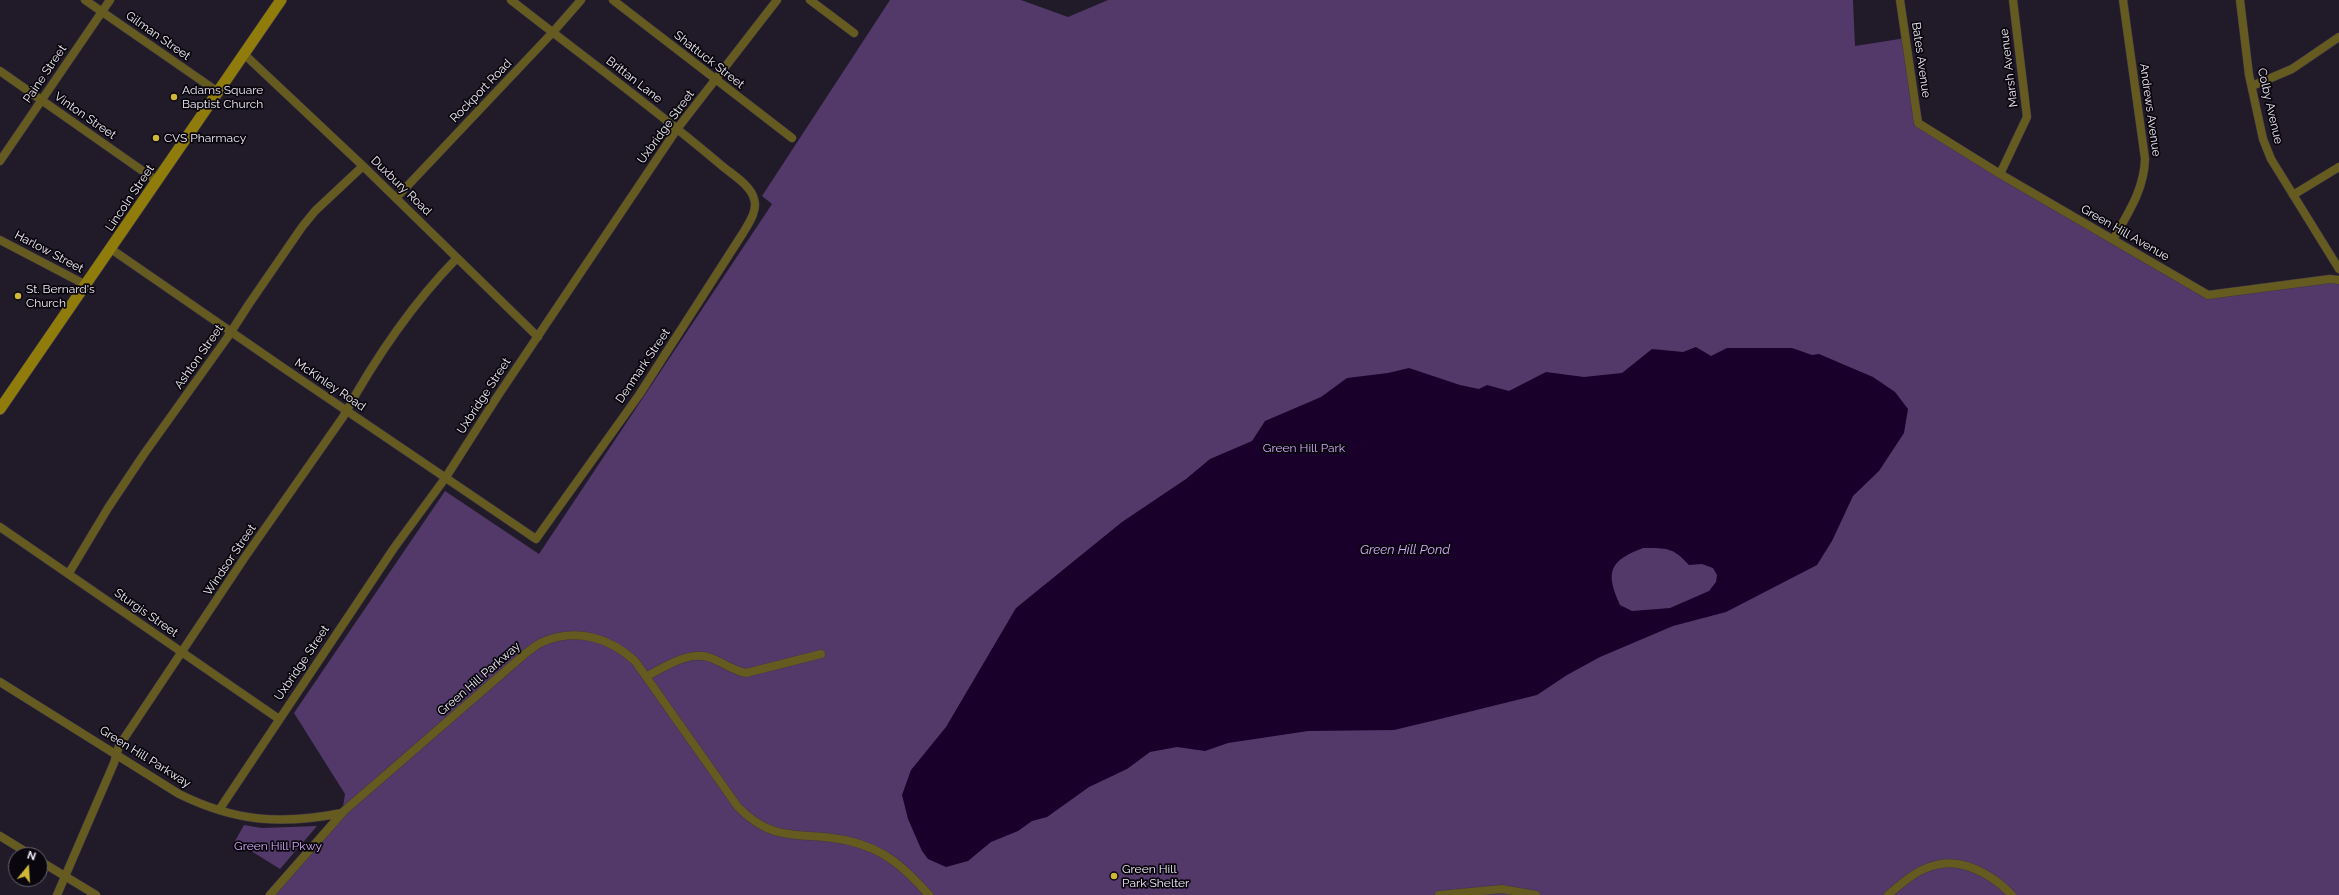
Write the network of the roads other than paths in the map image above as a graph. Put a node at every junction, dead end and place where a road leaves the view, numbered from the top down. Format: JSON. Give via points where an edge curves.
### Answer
{"nodes":[{"id":1,"x":86,"y":0,"type":"edge"},
{"id":2,"x":110,"y":0,"type":"edge"},
{"id":3,"x":281,"y":0,"type":"edge"},
{"id":4,"x":511,"y":0,"type":"edge"},
{"id":5,"x":581,"y":0,"type":"edge"},
{"id":6,"x":613,"y":0,"type":"edge"},
{"id":7,"x":777,"y":0,"type":"edge"},
{"id":8,"x":810,"y":0,"type":"edge"},
{"id":9,"x":1900,"y":0,"type":"edge"},
{"id":10,"x":2013,"y":0,"type":"edge"},
{"id":11,"x":2124,"y":0,"type":"edge"},
{"id":12,"x":2240,"y":0,"type":"edge"},
{"id":13,"x":102,"y":12,"type":"junction"},
{"id":14,"x":553,"y":32,"type":"junction"},
{"id":15,"x":854,"y":33,"type":"dead end"},
{"id":16,"x":2339,"y":36,"type":"edge"},
{"id":17,"x":245,"y":55,"type":"junction"},
{"id":18,"x":0,"y":71,"type":"edge"},
{"id":19,"x":715,"y":80,"type":"junction"},
{"id":20,"x":2252,"y":86,"type":"junction"},
{"id":21,"x":218,"y":92,"type":"junction"},
{"id":22,"x":42,"y":100,"type":"junction"},
{"id":23,"x":1918,"y":123,"type":"joint"},
{"id":24,"x":677,"y":129,"type":"junction"},
{"id":25,"x":792,"y":138,"type":"dead end"},
{"id":26,"x":0,"y":161,"type":"edge"},
{"id":27,"x":363,"y":166,"type":"junction"},
{"id":28,"x":2339,"y":167,"type":"edge"},
{"id":29,"x":2000,"y":174,"type":"junction"},
{"id":30,"x":157,"y":181,"type":"junction"},
{"id":31,"x":2293,"y":195,"type":"junction"},
{"id":32,"x":396,"y":198,"type":"junction"},
{"id":33,"x":754,"y":199,"type":"joint"},
{"id":34,"x":0,"y":240,"type":"edge"},
{"id":35,"x":2113,"y":240,"type":"junction"},
{"id":36,"x":111,"y":249,"type":"junction"},
{"id":37,"x":457,"y":258,"type":"junction"},
{"id":38,"x":2339,"y":269,"type":"edge"},
{"id":39,"x":2339,"y":280,"type":"edge"},
{"id":40,"x":86,"y":285,"type":"junction"},
{"id":41,"x":232,"y":333,"type":"junction"},
{"id":42,"x":538,"y":337,"type":"junction"},
{"id":43,"x":0,"y":409,"type":"edge"},
{"id":44,"x":347,"y":410,"type":"junction"},
{"id":45,"x":446,"y":477,"type":"junction"},
{"id":46,"x":0,"y":527,"type":"edge"},
{"id":47,"x":536,"y":539,"type":"joint"},
{"id":48,"x":68,"y":573,"type":"junction"},
{"id":49,"x":183,"y":653,"type":"junction"},
{"id":50,"x":821,"y":654,"type":"dead end"},
{"id":51,"x":647,"y":676,"type":"junction"},
{"id":52,"x":1,"y":686,"type":"edge"},
{"id":53,"x":279,"y":719,"type":"junction"},
{"id":54,"x":117,"y":754,"type":"junction"},
{"id":55,"x":219,"y":810,"type":"junction"},
{"id":56,"x":342,"y":813,"type":"junction"},
{"id":57,"x":0,"y":836,"type":"edge"},
{"id":58,"x":18,"y":847,"type":"edge"},
{"id":59,"x":48,"y":866,"type":"edge"},
{"id":60,"x":66,"y":877,"type":"junction"},
{"id":61,"x":58,"y":895,"type":"edge"},
{"id":62,"x":96,"y":895,"type":"edge"},
{"id":63,"x":270,"y":895,"type":"edge"},
{"id":64,"x":929,"y":895,"type":"edge"},
{"id":65,"x":1439,"y":895,"type":"edge"},
{"id":66,"x":1536,"y":895,"type":"edge"},
{"id":67,"x":1888,"y":895,"type":"edge"},
{"id":68,"x":2012,"y":895,"type":"edge"}],
"edges":[{"from":1,"to":13,"type":"street","name":"Gilman Street"},
{"from":2,"to":13,"type":"street","name":"Paine Street"},
{"from":3,"to":17,"type":"main road","name":"Lincoln Street"},
{"from":4,"to":14,"type":"street","name":"Brittan Lane"},
{"from":5,"to":14,"type":"street","name":"Rockport Road"},
{"from":6,"to":19,"type":"street","name":"Shattuck Street"},
{"from":7,"to":19,"type":"street","name":"Uxbridge Street"},
{"from":8,"to":15,"type":"street"},
{"from":9,"to":23,"type":"street","name":"Bates Avenue"},
{"from":10,"to":29,"type":"street","name":"Marsh Avenue","via":[[2027,118]]},
{"from":11,"to":35,"type":"street","name":"Andrews Avenue","via":[[2145,159],[2140,191]]},
{"from":12,"to":20,"type":"street","name":"Colby Avenue"},
{"from":13,"to":21,"type":"street","name":"Gilman Street"},
{"from":13,"to":22,"type":"street","name":"Paine Street"},
{"from":14,"to":24,"type":"street","name":"Brittan Lane"},
{"from":14,"to":32,"type":"street","name":"Rockport Road"},
{"from":16,"to":20,"type":"street","via":[[2292,69]]},
{"from":17,"to":21,"type":"main road","name":"Lincoln Street"},
{"from":17,"to":27,"type":"street","name":"Duxbury Road"},
{"from":18,"to":22,"type":"street","name":"Vinton Street"},
{"from":19,"to":24,"type":"street","name":"Uxbridge Street"},
{"from":19,"to":25,"type":"street","name":"Shattuck Street"},
{"from":20,"to":31,"type":"street","name":"Colby Avenue","via":[[2263,139],[2271,159]]},
{"from":21,"to":30,"type":"main road","name":"Lincoln Street"},
{"from":22,"to":26,"type":"street","name":"Paine Street"},
{"from":22,"to":30,"type":"street","name":"Vinton Street"},
{"from":23,"to":29,"type":"street","name":"Green Hill Avenue"},
{"from":24,"to":33,"type":"street","name":"Brittan Lane","via":[[740,182]]},
{"from":24,"to":42,"type":"street","name":"Uxbridge Street"},
{"from":27,"to":32,"type":"street","name":"Duxbury Road"},
{"from":27,"to":41,"type":"street","name":"Ashton Street","via":[[314,211],[249,304]]},
{"from":28,"to":31,"type":"street"},
{"from":29,"to":35,"type":"street","name":"Green Hill Avenue"},
{"from":30,"to":36,"type":"main road","name":"Lincoln Street"},
{"from":31,"to":38,"type":"street","name":"Colby Avenue"},
{"from":32,"to":37,"type":"street","name":"Duxbury Road"},
{"from":33,"to":47,"type":"street","name":"Denmark Street","via":[[754,211],[747,226],[678,337]]},
{"from":34,"to":40,"type":"street","name":"Harlow Street"},
{"from":35,"to":39,"type":"street","name":"Green Hill Avenue","via":[[2208,295],[2330,279]]},
{"from":36,"to":40,"type":"main road","name":"Lincoln Street"},
{"from":36,"to":41,"type":"street","name":"McKinley Road"},
{"from":37,"to":42,"type":"street","name":"Duxbury Road"},
{"from":37,"to":44,"type":"street","name":"Windsor Street","via":[[428,289]]},
{"from":40,"to":43,"type":"main road","name":"Lincoln Street"},
{"from":41,"to":44,"type":"street","name":"McKinley Road"},
{"from":41,"to":48,"type":"street","name":"Ashton Street","via":[[136,466]]},
{"from":42,"to":45,"type":"street","name":"Uxbridge Street"},
{"from":44,"to":45,"type":"street","name":"McKinley Road"},
{"from":44,"to":49,"type":"street","name":"Windsor Street","via":[[245,557]]},
{"from":45,"to":47,"type":"street","name":"McKinley Road"},
{"from":45,"to":53,"type":"street","name":"Uxbridge Street","via":[[394,548]]},
{"from":46,"to":48,"type":"street","name":"Sturgis Street"},
{"from":48,"to":49,"type":"street","name":"Sturgis Street"},
{"from":49,"to":53,"type":"street","name":"Sturgis Street"},
{"from":49,"to":54,"type":"street","name":"Windsor Street","via":[[139,715],[119,746]]},
{"from":50,"to":51,"type":"street","via":[[746,673],[735,671],[712,658],[697,655]]},
{"from":51,"to":56,"type":"street","name":"Green Hill Parkway","via":[[624,651],[602,640],[578,635],[545,640],[526,653]]},
{"from":51,"to":64,"type":"street","name":"Green Hill Parkway","via":[[738,807],[752,820],[784,834],[841,839],[864,846],[902,866]]},
{"from":52,"to":54,"type":"street","name":"Green Hill Parkway"},
{"from":53,"to":55,"type":"street","name":"Uxbridge Street"},
{"from":54,"to":55,"type":"street","name":"Green Hill Parkway","via":[[179,794]]},
{"from":54,"to":60,"type":"street","name":"Windsor Street"},
{"from":55,"to":56,"type":"street","name":"Green Hill Parkway","via":[[262,820],[289,821]]},
{"from":56,"to":63,"type":"street"},
{"from":57,"to":58,"type":"street"},
{"from":59,"to":60,"type":"street"},
{"from":60,"to":61,"type":"street","name":"Windsor Street"},
{"from":60,"to":62,"type":"street"},
{"from":65,"to":66,"type":"street","via":[[1502,890]]},
{"from":67,"to":68,"type":"street","via":[[1921,871],[1938,864],[1967,866],[1995,879]]}]}
